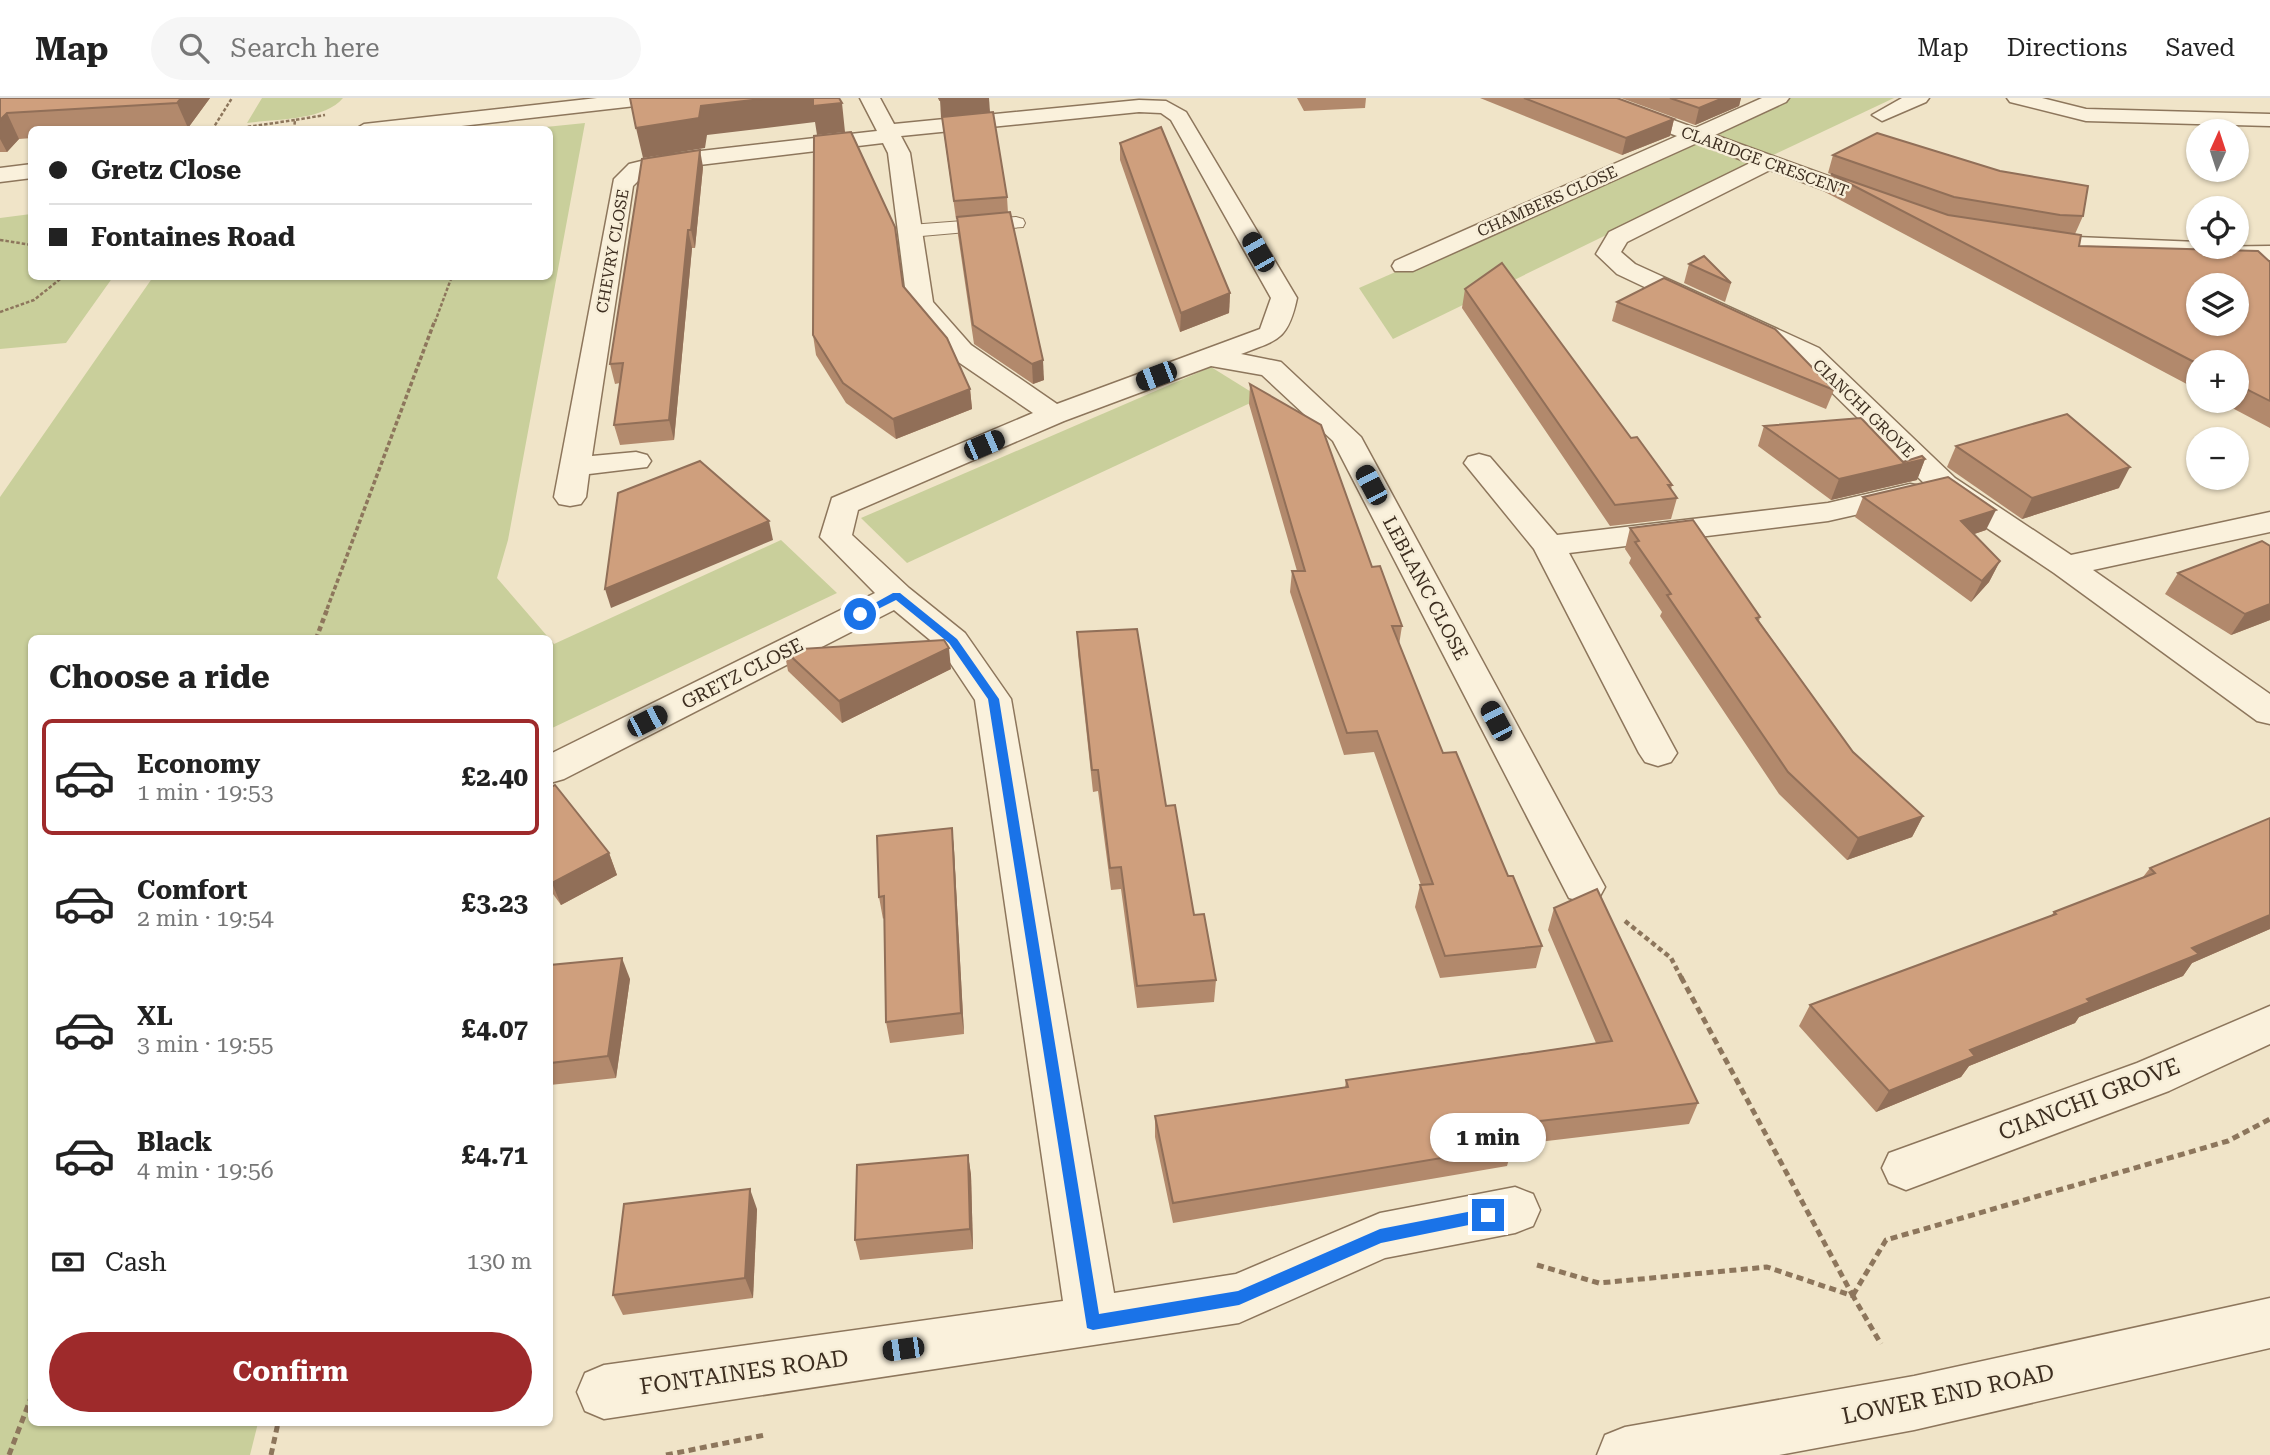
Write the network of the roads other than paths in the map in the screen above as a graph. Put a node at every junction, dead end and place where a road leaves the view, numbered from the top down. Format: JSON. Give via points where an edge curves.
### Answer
{"nodes":[{"id":1,"x":653,"y":98,"type":"edge"},
{"id":2,"x":870,"y":98,"type":"edge"},
{"id":3,"x":1594,"y":98,"type":"edge"},
{"id":4,"x":1779,"y":98,"type":"edge"},
{"id":5,"x":1919,"y":98,"type":"edge"},
{"id":6,"x":2017,"y":98,"type":"edge"},
{"id":7,"x":1882,"y":115,"type":"dead end"},
{"id":8,"x":2270,"y":120,"type":"edge"},
{"id":9,"x":376,"y":126,"type":"edge"},
{"id":10,"x":889,"y":133,"type":"junction"},
{"id":11,"x":1691,"y":135,"type":"junction"},
{"id":12,"x":1767,"y":163,"type":"junction"},
{"id":13,"x":28,"y":172,"type":"edge"},
{"id":14,"x":0,"y":175,"type":"edge"},
{"id":15,"x":1904,"y":211,"type":"edge"},
{"id":16,"x":1016,"y":222,"type":"dead end"},
{"id":17,"x":910,"y":231,"type":"junction"},
{"id":18,"x":2003,"y":235,"type":"edge"},
{"id":19,"x":2270,"y":253,"type":"edge"},
{"id":20,"x":1404,"y":266,"type":"dead end"},
{"id":21,"x":1206,"y":356,"type":"junction"},
{"id":22,"x":1054,"y":415,"type":"junction"},
{"id":23,"x":636,"y":461,"type":"dead end"},
{"id":24,"x":1479,"y":463,"type":"dead end"},
{"id":25,"x":575,"y":466,"type":"junction"},
{"id":26,"x":1944,"y":485,"type":"junction"},
{"id":27,"x":570,"y":497,"type":"dead end"},
{"id":28,"x":2270,"y":522,"type":"edge"},
{"id":29,"x":1549,"y":546,"type":"junction"},
{"id":30,"x":2066,"y":566,"type":"junction"},
{"id":31,"x":897,"y":595,"type":"junction"},
{"id":32,"x":2270,"y":712,"type":"edge"},
{"id":33,"x":1658,"y":753,"type":"dead end"},
{"id":34,"x":553,"y":768,"type":"edge"},
{"id":35,"x":1584,"y":887,"type":"road end"},
{"id":36,"x":2270,"y":1024,"type":"edge"},
{"id":37,"x":1906,"y":1167,"type":"dead end"},
{"id":38,"x":1515,"y":1210,"type":"dead end"},
{"id":39,"x":1093,"y":1322,"type":"junction"},
{"id":40,"x":2270,"y":1323,"type":"edge"},
{"id":41,"x":604,"y":1392,"type":"dead end"},
{"id":42,"x":1625,"y":1455,"type":"edge"}],
"edges":[{"from":1,"to":9,"type":"street","via":[[405,116]]},
{"from":2,"to":10,"type":"street"},
{"from":3,"to":11,"type":"street","name":"CLARIDGE CRESCENT"},
{"from":4,"to":11,"type":"street","name":"CHAMBERS CLOSE"},
{"from":5,"to":7,"type":"street"},
{"from":6,"to":8,"type":"street","via":[[2086,115]]},
{"from":10,"to":17,"type":"street","via":[[899,153]]},
{"from":10,"to":21,"type":"street","name":"CHEVRY CLOSE","via":[[1139,106],[1166,107],[1180,116],[1284,298],[1270,334]]},
{"from":10,"to":25,"type":"street","name":"CHEVRY CLOSE","via":[[666,162],[637,169],[621,184]]},
{"from":11,"to":12,"type":"street","name":"CLARIDGE CRESCENT"},
{"from":11,"to":20,"type":"street","name":"CHAMBERS CLOSE"},
{"from":12,"to":15,"type":"street","name":"CLARIDGE CRESCENT"},
{"from":12,"to":26,"type":"street","name":"CIANCHI GROVE","via":[[1618,237],[1608,254],[1626,269],[1809,354]]},
{"from":13,"to":14,"type":"street"},
{"from":16,"to":17,"type":"lane"},
{"from":17,"to":22,"type":"street","via":[[920,303],[961,351]]},
{"from":18,"to":19,"type":"street","via":[[2052,243]]},
{"from":21,"to":22,"type":"street"},
{"from":21,"to":35,"type":"street","name":"LEBLANC CLOSE","via":[[1270,368],[1346,437]]},
{"from":22,"to":31,"type":"street","via":[[843,505],[836,537]]},
{"from":23,"to":25,"type":"street"},
{"from":24,"to":29,"type":"street"},
{"from":25,"to":27,"type":"street","name":"CHEVRY CLOSE"},
{"from":26,"to":29,"type":"street","via":[[1828,512]]},
{"from":26,"to":30,"type":"street","name":"CIANCHI GROVE"},
{"from":28,"to":30,"type":"street"},
{"from":29,"to":33,"type":"street"},
{"from":30,"to":32,"type":"street","name":"CIANCHI GROVE"},
{"from":31,"to":34,"type":"street","name":"GRETZ CLOSE"},
{"from":31,"to":39,"type":"street","via":[[953,641],[993,699]]},
{"from":36,"to":37,"type":"street","name":"CIANCHI GROVE","via":[[2153,1077]]},
{"from":38,"to":39,"type":"street","name":"FONTAINES ROAD","via":[[1380,1236],[1239,1298]]},
{"from":39,"to":41,"type":"street","name":"FONTAINES ROAD"},
{"from":40,"to":42,"type":"street","name":"LOWER END ROAD","via":[[1914,1403]]}]}
